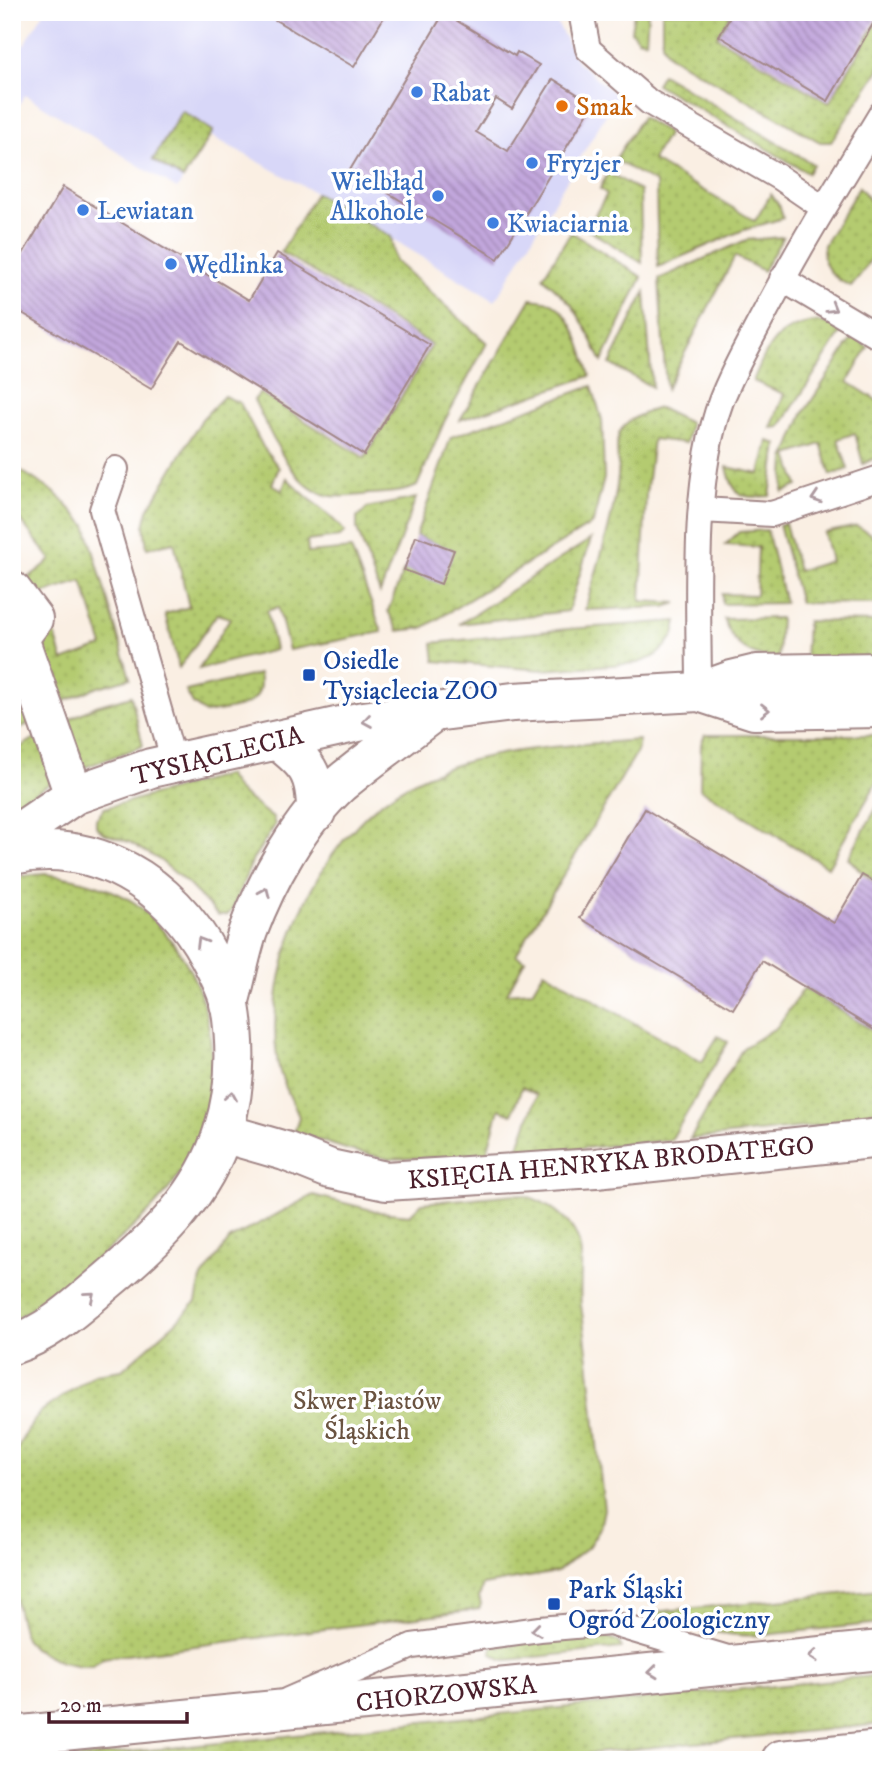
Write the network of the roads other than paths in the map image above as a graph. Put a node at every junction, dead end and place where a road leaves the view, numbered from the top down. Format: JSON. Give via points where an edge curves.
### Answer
{"nodes":[{"id":1,"x":581,"y":12,"type":"edge"},
{"id":2,"x":881,"y":114,"type":"edge"},
{"id":3,"x":824,"y":208,"type":"junction"},
{"id":4,"x":782,"y":279,"type":"junction"},
{"id":5,"x":881,"y":338,"type":"edge"},
{"id":6,"x":116,"y":469,"type":"dead end"},
{"id":7,"x":881,"y":481,"type":"edge"},
{"id":8,"x":702,"y":510,"type":"junction"},
{"id":9,"x":12,"y":592,"type":"edge"},
{"id":10,"x":16,"y":641,"type":"edge"},
{"id":11,"x":881,"y":672,"type":"edge"},
{"id":12,"x":699,"y":692,"type":"junction"},
{"id":13,"x":881,"y":708,"type":"edge"},
{"id":14,"x":435,"y":711,"type":"junction"},
{"id":15,"x":277,"y":740,"type":"junction"},
{"id":16,"x":174,"y":762,"type":"junction"},
{"id":17,"x":74,"y":795,"type":"junction"},
{"id":18,"x":316,"y":812,"type":"junction"},
{"id":19,"x":12,"y":837,"type":"edge"},
{"id":20,"x":12,"y":855,"type":"edge"},
{"id":21,"x":229,"y":1004,"type":"junction"},
{"id":22,"x":223,"y":1133,"type":"junction"},
{"id":23,"x":881,"y":1138,"type":"edge"},
{"id":24,"x":24,"y":1341,"type":"edge"},
{"id":25,"x":12,"y":1372,"type":"edge"},
{"id":26,"x":881,"y":1650,"type":"edge"},
{"id":27,"x":745,"y":1663,"type":"junction"},
{"id":28,"x":263,"y":1711,"type":"junction"},
{"id":29,"x":12,"y":1736,"type":"edge"},
{"id":30,"x":881,"y":1750,"type":"edge"},
{"id":31,"x":781,"y":1760,"type":"edge"}],
"edges":[{"from":1,"to":3,"type":"lane","via":[[589,49],[640,94]]},
{"from":2,"to":3,"type":"lane"},
{"from":3,"to":4,"type":"lane"},
{"from":4,"to":5,"type":"lane","one_way":true},
{"from":4,"to":8,"type":"lane","via":[[720,402],[706,463]]},
{"from":6,"to":16,"type":"lane","via":[[102,510]]},
{"from":7,"to":8,"type":"lane","one_way":true,"via":[[772,514]]},
{"from":8,"to":12,"type":"lane"},
{"from":9,"to":10,"type":"street","via":[[33,619]]},
{"from":10,"to":17,"type":"street"},
{"from":11,"to":12,"type":"street","name":"TYSIĄCLECIA","via":[[757,674]]},
{"from":12,"to":13,"type":"street","name":"TYSIĄCLECIA","one_way":true,"via":[[754,710]]},
{"from":12,"to":14,"type":"street","name":"TYSIĄCLECIA"},
{"from":14,"to":15,"type":"street","name":"TYSIĄCLECIA","one_way":true},
{"from":14,"to":18,"type":"street","via":[[340,784]]},
{"from":15,"to":16,"type":"street","name":"TYSIĄCLECIA"},
{"from":15,"to":18,"type":"street","via":[[301,759],[311,774]]},
{"from":16,"to":17,"type":"street","name":"TYSIĄCLECIA"},
{"from":17,"to":19,"type":"street","name":"TYSIĄCLECIA"},
{"from":21,"to":18,"type":"street","one_way":true,"via":[[248,933],[272,875]]},
{"from":21,"to":20,"type":"street","one_way":true,"via":[[195,932],[154,888],[116,866],[67,852],[37,850]]},
{"from":22,"to":21,"type":"street","one_way":true,"via":[[235,1066]]},
{"from":22,"to":23,"type":"street","name":"KSIĘCIA HENRYKA BRODATEGO","via":[[330,1169],[386,1181],[596,1168]]},
{"from":24,"to":22,"type":"street","one_way":true,"via":[[62,1319],[177,1217],[208,1170]]},
{"from":24,"to":25,"type":"street"},
{"from":26,"to":27,"type":"street","name":"CHORZOWSKA","one_way":true},
{"from":27,"to":28,"type":"street","name":"CHORZOWSKA","one_way":true},
{"from":27,"to":28,"type":"lane","one_way":true,"via":[[610,1623],[541,1629],[412,1646]]},
{"from":28,"to":29,"type":"street","name":"CHORZOWSKA"},
{"from":30,"to":31,"type":"street"}]}
